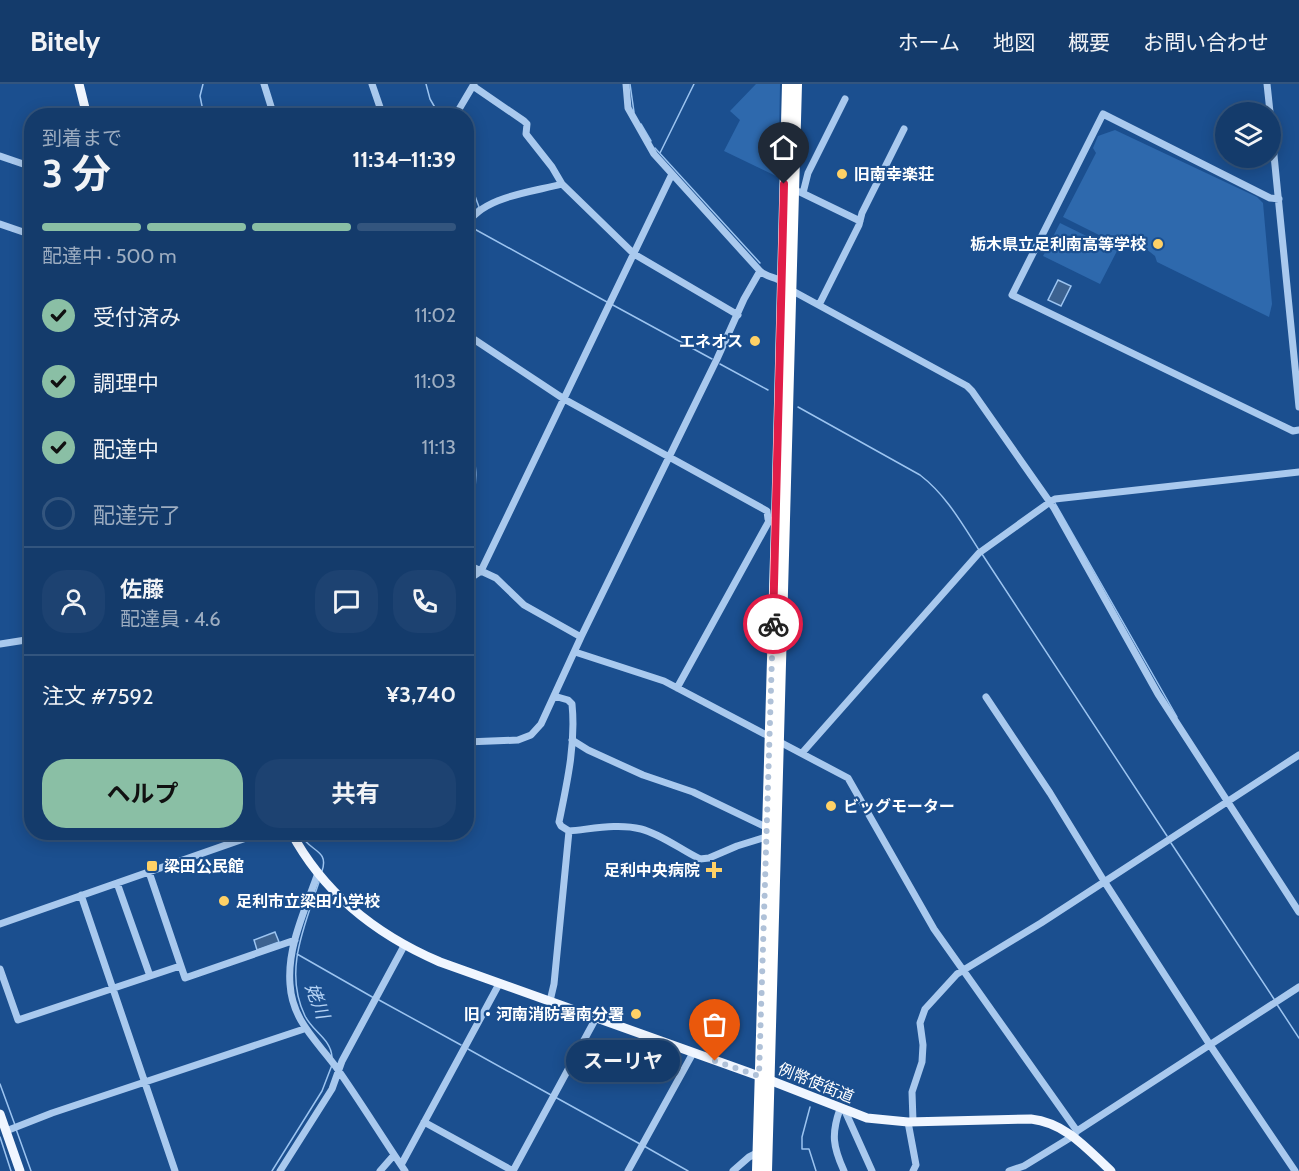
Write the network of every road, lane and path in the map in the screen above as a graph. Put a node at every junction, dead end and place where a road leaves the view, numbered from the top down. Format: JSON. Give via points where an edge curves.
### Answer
{"nodes":[{"id":1,"x":264,"y":84,"type":"edge"},
{"id":2,"x":372,"y":84,"type":"edge"},
{"id":3,"x":626,"y":84,"type":"edge"},
{"id":4,"x":787,"y":84,"type":"edge"},
{"id":5,"x":797,"y":84,"type":"edge"},
{"id":6,"x":1267,"y":84,"type":"edge"},
{"id":7,"x":473,"y":85,"type":"edge"},
{"id":8,"x":81,"y":86,"type":"edge"},
{"id":9,"x":845,"y":99,"type":"dead end"},
{"id":10,"x":1269,"y":102,"type":"edge"},
{"id":11,"x":85,"y":108,"type":"edge"},
{"id":12,"x":272,"y":108,"type":"edge"},
{"id":13,"x":380,"y":108,"type":"edge"},
{"id":14,"x":460,"y":108,"type":"edge"},
{"id":15,"x":904,"y":129,"type":"dead end"},
{"id":16,"x":0,"y":156,"type":"edge"},
{"id":17,"x":24,"y":164,"type":"edge"},
{"id":18,"x":1276,"y":168,"type":"edge"},
{"id":19,"x":672,"y":174,"type":"junction"},
{"id":20,"x":562,"y":184,"type":"junction"},
{"id":21,"x":799,"y":193,"type":"junction"},
{"id":22,"x":1279,"y":199,"type":"junction"},
{"id":23,"x":474,"y":216,"type":"edge"},
{"id":24,"x":860,"y":221,"type":"junction"},
{"id":25,"x":0,"y":224,"type":"edge"},
{"id":26,"x":24,"y":232,"type":"edge"},
{"id":27,"x":634,"y":254,"type":"junction"},
{"id":28,"x":760,"y":271,"type":"junction"},
{"id":29,"x":782,"y":281,"type":"junction"},
{"id":30,"x":792,"y":291,"type":"junction"},
{"id":31,"x":819,"y":305,"type":"junction"},
{"id":32,"x":738,"y":315,"type":"junction"},
{"id":33,"x":474,"y":339,"type":"edge"},
{"id":34,"x":564,"y":399,"type":"junction"},
{"id":35,"x":1299,"y":407,"type":"edge"},
{"id":36,"x":1299,"y":430,"type":"edge"},
{"id":37,"x":669,"y":457,"type":"junction"},
{"id":38,"x":1299,"y":472,"type":"edge"},
{"id":39,"x":1050,"y":502,"type":"junction"},
{"id":40,"x":773,"y":522,"type":"junction"},
{"id":41,"x":474,"y":568,"type":"edge"},
{"id":42,"x":481,"y":571,"type":"junction"},
{"id":43,"x":474,"y":576,"type":"edge"},
{"id":44,"x":581,"y":637,"type":"junction"},
{"id":45,"x":24,"y":640,"type":"edge"},
{"id":46,"x":0,"y":644,"type":"edge"},
{"id":47,"x":575,"y":652,"type":"junction"},
{"id":48,"x":677,"y":688,"type":"junction"},
{"id":49,"x":554,"y":696,"type":"junction"},
{"id":50,"x":986,"y":697,"type":"dead end"},
{"id":51,"x":769,"y":735,"type":"junction"},
{"id":52,"x":572,"y":740,"type":"junction"},
{"id":53,"x":474,"y":741,"type":"edge"},
{"id":54,"x":779,"y":744,"type":"junction"},
{"id":55,"x":802,"y":753,"type":"junction"},
{"id":56,"x":1299,"y":755,"type":"edge"},
{"id":57,"x":1227,"y":801,"type":"junction"},
{"id":58,"x":569,"y":831,"type":"junction"},
{"id":59,"x":766,"y":832,"type":"junction"},
{"id":60,"x":239,"y":840,"type":"edge"},
{"id":61,"x":296,"y":840,"type":"edge"},
{"id":62,"x":149,"y":872,"type":"junction"},
{"id":63,"x":320,"y":876,"type":"junction"},
{"id":64,"x":1104,"y":881,"type":"junction"},
{"id":65,"x":117,"y":883,"type":"junction"},
{"id":66,"x":81,"y":895,"type":"junction"},
{"id":67,"x":1299,"y":912,"type":"edge"},
{"id":68,"x":0,"y":924,"type":"edge"},
{"id":69,"x":295,"y":940,"type":"junction"},
{"id":70,"x":404,"y":946,"type":"junction"},
{"id":71,"x":180,"y":966,"type":"junction"},
{"id":72,"x":0,"y":969,"type":"edge"},
{"id":73,"x":964,"y":972,"type":"junction"},
{"id":74,"x":150,"y":976,"type":"junction"},
{"id":75,"x":499,"y":984,"type":"junction"},
{"id":76,"x":1299,"y":987,"type":"edge"},
{"id":77,"x":113,"y":989,"type":"junction"},
{"id":78,"x":550,"y":1001,"type":"junction"},
{"id":79,"x":596,"y":1018,"type":"junction"},
{"id":80,"x":304,"y":1029,"type":"junction"},
{"id":81,"x":1210,"y":1045,"type":"junction"},
{"id":82,"x":693,"y":1053,"type":"junction"},
{"id":83,"x":337,"y":1069,"type":"junction"},
{"id":84,"x":759,"y":1076,"type":"junction"},
{"id":85,"x":770,"y":1080,"type":"junction"},
{"id":86,"x":144,"y":1083,"type":"junction"},
{"id":87,"x":843,"y":1110,"type":"junction"},
{"id":88,"x":0,"y":1114,"type":"edge"},
{"id":89,"x":911,"y":1121,"type":"junction"},
{"id":90,"x":424,"y":1122,"type":"junction"},
{"id":91,"x":6,"y":1131,"type":"junction"},
{"id":92,"x":1075,"y":1134,"type":"junction"},
{"id":93,"x":757,"y":1153,"type":"junction"},
{"id":94,"x":394,"y":1155,"type":"junction"},
{"id":95,"x":403,"y":1168,"type":"edge"},
{"id":96,"x":283,"y":1170,"type":"edge"},
{"id":97,"x":20,"y":1171,"type":"edge"},
{"id":98,"x":176,"y":1171,"type":"edge"},
{"id":99,"x":380,"y":1171,"type":"edge"},
{"id":100,"x":513,"y":1171,"type":"edge"},
{"id":101,"x":628,"y":1171,"type":"edge"},
{"id":102,"x":733,"y":1171,"type":"edge"},
{"id":103,"x":757,"y":1171,"type":"edge"},
{"id":104,"x":767,"y":1171,"type":"edge"},
{"id":105,"x":844,"y":1171,"type":"edge"},
{"id":106,"x":872,"y":1171,"type":"edge"},
{"id":107,"x":913,"y":1171,"type":"edge"},
{"id":108,"x":1009,"y":1171,"type":"edge"},
{"id":109,"x":1111,"y":1171,"type":"edge"},
{"id":110,"x":1295,"y":1171,"type":"edge"}],
"edges":[{"from":1,"to":12,"type":"street"},
{"from":2,"to":13,"type":"street"},
{"from":3,"to":19,"type":"street","via":[[632,116],[654,154]]},
{"from":4,"to":29,"type":"highway"},
{"from":5,"to":21,"type":"highway"},
{"from":6,"to":10,"type":"street"},
{"from":7,"to":14,"type":"street"},
{"from":7,"to":20,"type":"street","via":[[527,124],[526,134]]},
{"from":8,"to":11,"type":"main road"},
{"from":9,"to":21,"type":"street"},
{"from":15,"to":24,"type":"street"},
{"from":16,"to":17,"type":"street"},
{"from":18,"to":22,"type":"street"},
{"from":19,"to":27,"type":"street"},
{"from":19,"to":28,"type":"street"},
{"from":20,"to":23,"type":"street","via":[[493,201]]},
{"from":20,"to":27,"type":"street"},
{"from":21,"to":24,"type":"street"},
{"from":21,"to":30,"type":"highway"},
{"from":22,"to":35,"type":"street"},
{"from":22,"to":36,"type":"street","via":[[1270,198],[1103,114],[1012,295],[1282,426]]},
{"from":24,"to":31,"type":"street"},
{"from":25,"to":26,"type":"street"},
{"from":27,"to":32,"type":"street"},
{"from":27,"to":34,"type":"street"},
{"from":28,"to":29,"type":"street"},
{"from":28,"to":32,"type":"street"},
{"from":29,"to":30,"type":"street"},
{"from":29,"to":40,"type":"highway"},
{"from":30,"to":31,"type":"street"},
{"from":30,"to":54,"type":"highway"},
{"from":31,"to":39,"type":"street","via":[[967,386]]},
{"from":32,"to":37,"type":"street"},
{"from":33,"to":34,"type":"street"},
{"from":34,"to":37,"type":"street"},
{"from":34,"to":42,"type":"street"},
{"from":37,"to":40,"type":"street","via":[[767,510]]},
{"from":37,"to":44,"type":"street"},
{"from":38,"to":39,"type":"street"},
{"from":39,"to":55,"type":"street","via":[[979,553]]},
{"from":39,"to":57,"type":"street","via":[[1158,694]]},
{"from":40,"to":48,"type":"street"},
{"from":40,"to":51,"type":"highway"},
{"from":41,"to":42,"type":"street"},
{"from":42,"to":43,"type":"street"},
{"from":42,"to":44,"type":"street","via":[[496,578],[524,605]]},
{"from":44,"to":47,"type":"street"},
{"from":45,"to":46,"type":"street"},
{"from":47,"to":48,"type":"street","via":[[653,676]]},
{"from":47,"to":49,"type":"street"},
{"from":48,"to":51,"type":"street"},
{"from":49,"to":52,"type":"street","via":[[572,704]]},
{"from":49,"to":53,"type":"street","via":[[541,724],[531,735]]},
{"from":50,"to":64,"type":"street"},
{"from":51,"to":54,"type":"street"},
{"from":51,"to":59,"type":"highway"},
{"from":52,"to":58,"type":"street","via":[[559,822]]},
{"from":52,"to":59,"type":"street","via":[[643,775],[724,805]]},
{"from":54,"to":55,"type":"street"},
{"from":54,"to":85,"type":"highway"},
{"from":55,"to":73,"type":"street","via":[[848,778],[934,929]]},
{"from":56,"to":57,"type":"street"},
{"from":57,"to":64,"type":"street"},
{"from":57,"to":67,"type":"street"},
{"from":58,"to":59,"type":"street","via":[[640,828],[700,859]]},
{"from":58,"to":78,"type":"street"},
{"from":59,"to":84,"type":"highway"},
{"from":60,"to":62,"type":"street"},
{"from":61,"to":63,"type":"main road","name":"例幣使街道"},
{"from":62,"to":65,"type":"street"},
{"from":62,"to":71,"type":"street"},
{"from":63,"to":69,"type":"street"},
{"from":63,"to":70,"type":"main road","name":"例幣使街道","via":[[360,916]]},
{"from":64,"to":73,"type":"street"},
{"from":64,"to":81,"type":"street"},
{"from":65,"to":66,"type":"street"},
{"from":65,"to":74,"type":"street"},
{"from":66,"to":68,"type":"street"},
{"from":66,"to":77,"type":"street"},
{"from":69,"to":71,"type":"street","via":[[185,978]]},
{"from":69,"to":80,"type":"street","via":[[290,984]]},
{"from":70,"to":75,"type":"main road","name":"例幣使街道"},
{"from":70,"to":83,"type":"street"},
{"from":71,"to":74,"type":"street"},
{"from":72,"to":77,"type":"street","via":[[18,1020]]},
{"from":73,"to":89,"type":"street","via":[[957,974],[925,1009],[920,1023],[922,1062],[912,1092]]},
{"from":73,"to":92,"type":"street"},
{"from":74,"to":77,"type":"street"},
{"from":75,"to":78,"type":"main road","name":"例幣使街道"},
{"from":75,"to":90,"type":"street"},
{"from":76,"to":81,"type":"street"},
{"from":77,"to":86,"type":"street"},
{"from":78,"to":79,"type":"main road","name":"例幣使街道"},
{"from":79,"to":82,"type":"main road","name":"例幣使街道"},
{"from":79,"to":100,"type":"street"},
{"from":80,"to":83,"type":"street"},
{"from":80,"to":86,"type":"street"},
{"from":81,"to":92,"type":"street"},
{"from":81,"to":110,"type":"street"},
{"from":82,"to":84,"type":"main road","name":"例幣使街道"},
{"from":82,"to":101,"type":"street"},
{"from":83,"to":94,"type":"street"},
{"from":83,"to":96,"type":"street","via":[[332,1089]]},
{"from":84,"to":85,"type":"main road","name":"例幣使街道"},
{"from":84,"to":93,"type":"highway"},
{"from":85,"to":87,"type":"main road","name":"例幣使街道"},
{"from":85,"to":104,"type":"highway"},
{"from":86,"to":91,"type":"street"},
{"from":86,"to":98,"type":"street"},
{"from":87,"to":89,"type":"main road","name":"例幣使街道","via":[[880,1120]]},
{"from":87,"to":105,"type":"street","via":[[833,1136]]},
{"from":87,"to":106,"type":"street"},
{"from":88,"to":91,"type":"main road"},
{"from":89,"to":92,"type":"main road","name":"例幣使街道","via":[[1031,1119]]},
{"from":89,"to":107,"type":"street","via":[[916,1165]]},
{"from":90,"to":95,"type":"street"},
{"from":90,"to":100,"type":"street"},
{"from":91,"to":97,"type":"main road"},
{"from":92,"to":108,"type":"street"},
{"from":92,"to":109,"type":"main road","name":"例幣使街道"},
{"from":93,"to":102,"type":"street"},
{"from":93,"to":103,"type":"highway"},
{"from":94,"to":95,"type":"street"},
{"from":94,"to":99,"type":"street"}]}
